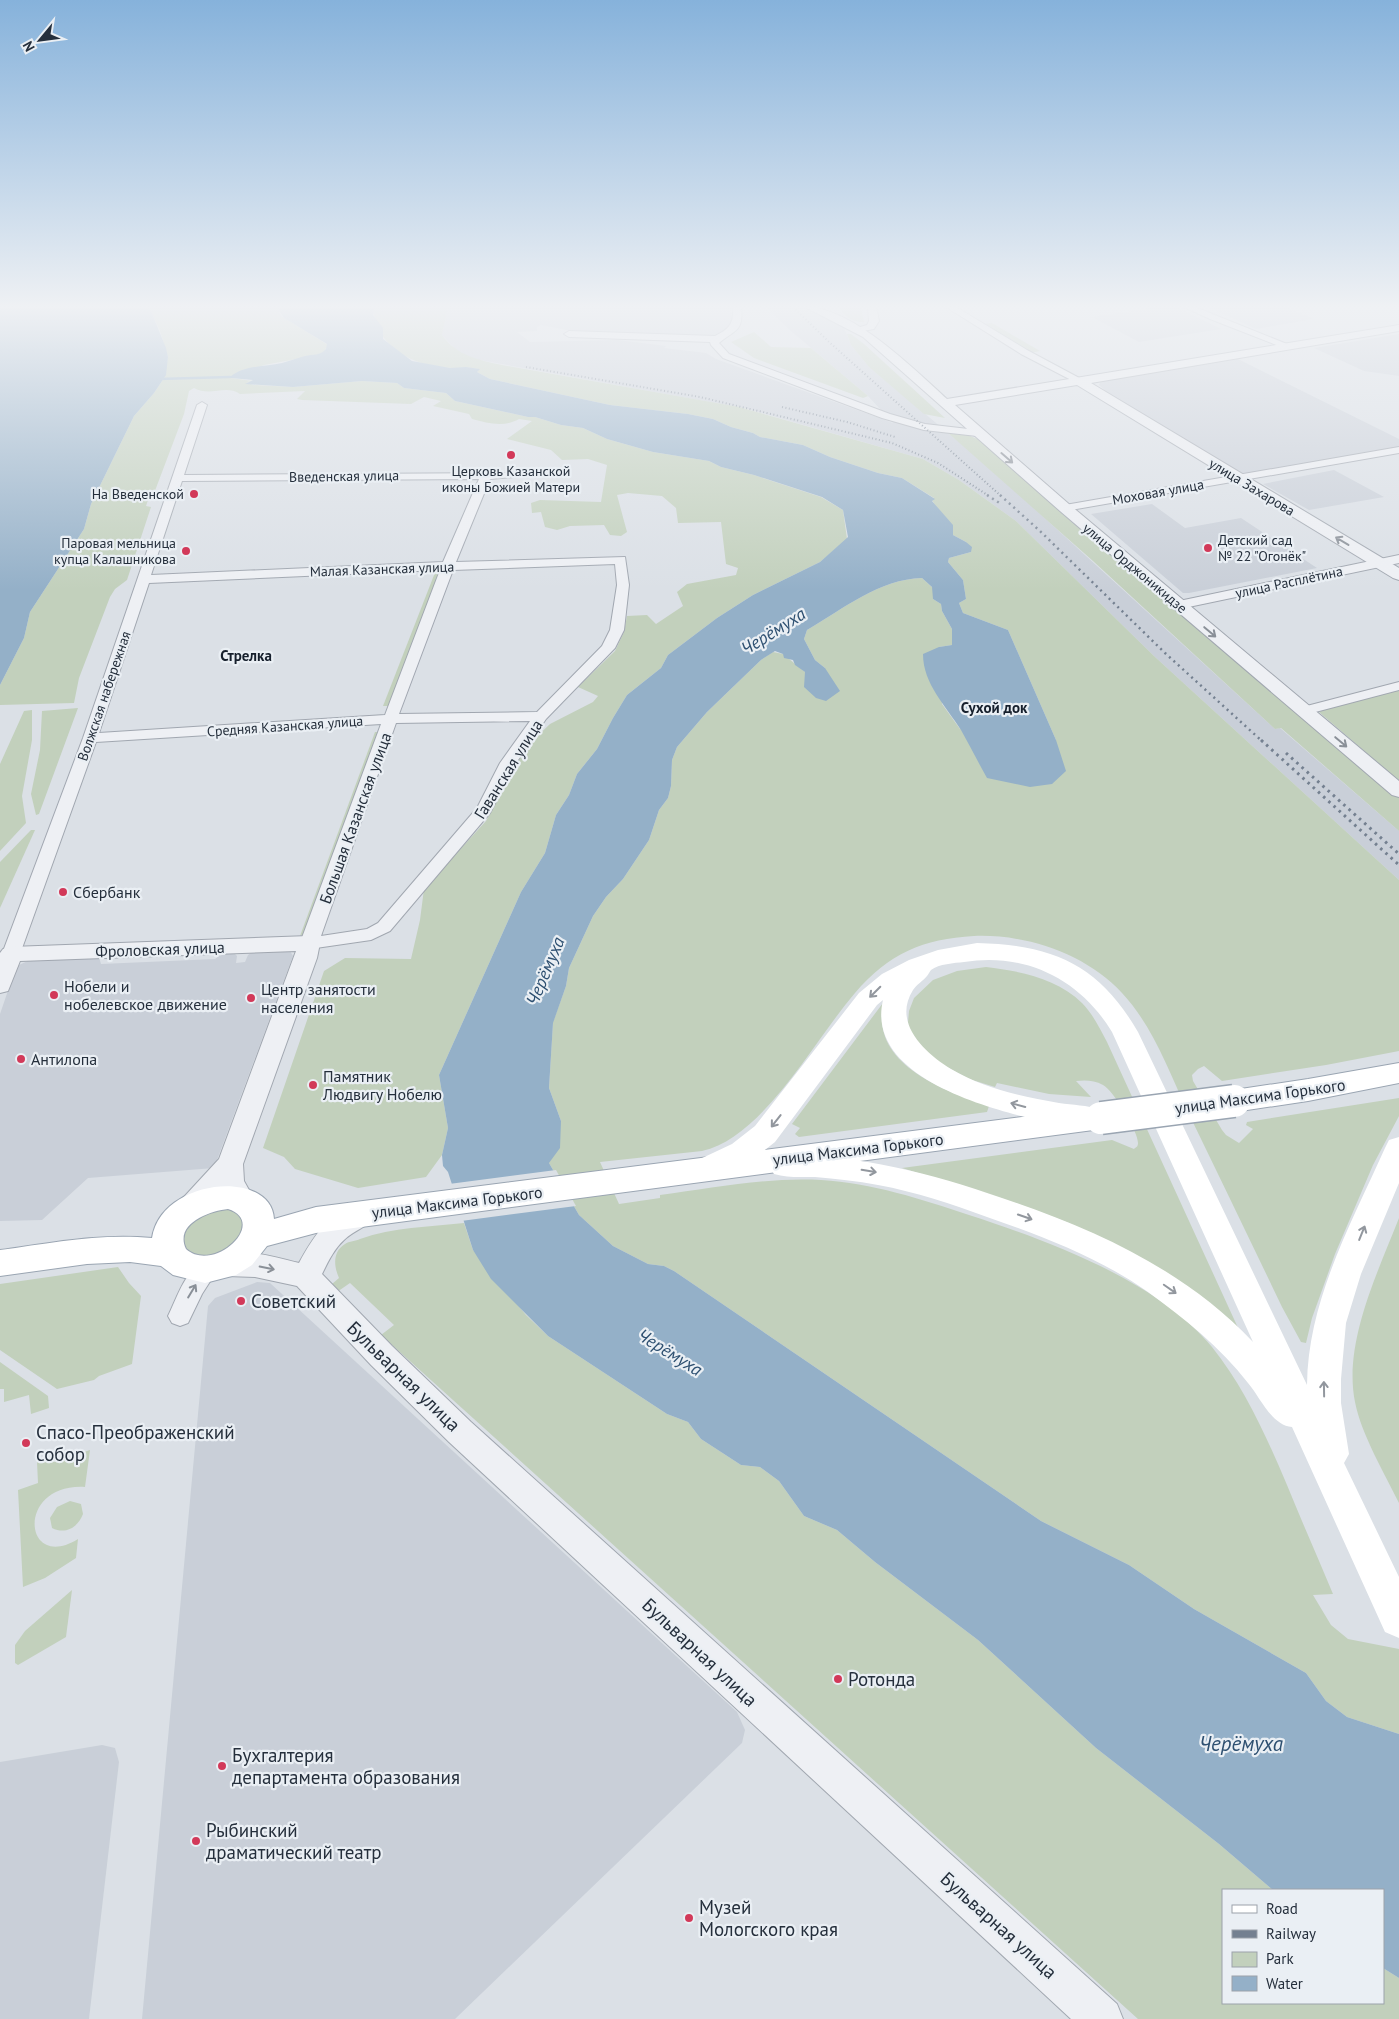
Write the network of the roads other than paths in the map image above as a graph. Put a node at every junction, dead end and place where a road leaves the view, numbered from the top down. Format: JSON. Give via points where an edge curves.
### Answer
{"nodes":[{"id":1,"x":846,"y":401,"type":"edge"},
{"id":2,"x":954,"y":401,"type":"edge"},
{"id":3,"x":1112,"y":401,"type":"edge"},
{"id":4,"x":944,"y":403,"type":"joint"},
{"id":5,"x":202,"y":406,"type":"dead end"},
{"id":6,"x":977,"y":433,"type":"junction"},
{"id":7,"x":1399,"y":450,"type":"edge"},
{"id":8,"x":510,"y":474,"type":"dead end"},
{"id":9,"x":486,"y":475,"type":"junction"},
{"id":10,"x":178,"y":478,"type":"junction"},
{"id":11,"x":1237,"y":478,"type":"junction"},
{"id":12,"x":1065,"y":508,"type":"junction"},
{"id":13,"x":1399,"y":558,"type":"edge"},
{"id":14,"x":621,"y":560,"type":"joint"},
{"id":15,"x":1378,"y":563,"type":"junction"},
{"id":16,"x":448,"y":566,"type":"junction"},
{"id":17,"x":1399,"y":575,"type":"edge"},
{"id":18,"x":144,"y":579,"type":"junction"},
{"id":19,"x":1179,"y":605,"type":"junction"},
{"id":20,"x":1399,"y":686,"type":"edge"},
{"id":21,"x":1304,"y":710,"type":"junction"},
{"id":22,"x":540,"y":716,"type":"junction"},
{"id":23,"x":391,"y":719,"type":"junction"},
{"id":24,"x":90,"y":738,"type":"junction"},
{"id":25,"x":1399,"y":791,"type":"edge"},
{"id":26,"x":309,"y":944,"type":"junction"},
{"id":27,"x":966,"y":952,"type":"junction"},
{"id":28,"x":11,"y":954,"type":"junction"},
{"id":29,"x":0,"y":985,"type":"edge"},
{"id":30,"x":1399,"y":1073,"type":"edge"},
{"id":31,"x":1101,"y":1118,"type":"junction"},
{"id":32,"x":1399,"y":1148,"type":"edge"},
{"id":33,"x":230,"y":1164,"type":"junction"},
{"id":34,"x":698,"y":1170,"type":"junction"},
{"id":35,"x":378,"y":1212,"type":"junction"},
{"id":36,"x":252,"y":1217,"type":"junction"},
{"id":37,"x":179,"y":1229,"type":"junction"},
{"id":38,"x":0,"y":1263,"type":"edge"},
{"id":39,"x":217,"y":1266,"type":"junction"},
{"id":40,"x":306,"y":1276,"type":"junction"},
{"id":41,"x":180,"y":1316,"type":"dead end"},
{"id":42,"x":1346,"y":1505,"type":"junction"},
{"id":43,"x":1398,"y":1618,"type":"edge"},
{"id":44,"x":1102,"y":2019,"type":"edge"}],
"edges":[{"from":1,"to":6,"type":"street","via":[[916,425]]},
{"from":2,"to":4,"type":"street"},
{"from":3,"to":11,"type":"street","name":"улица Захарова"},
{"from":4,"to":6,"type":"street","name":"улица Орджоникидзе"},
{"from":5,"to":10,"type":"street","name":"Волжская набережная"},
{"from":6,"to":12,"type":"street","name":"улица Орджоникидзе","one_way":true},
{"from":7,"to":11,"type":"street","name":"Моховая улица"},
{"from":8,"to":9,"type":"street","name":"Введенская улица"},
{"from":9,"to":10,"type":"street","name":"Введенская улица"},
{"from":9,"to":16,"type":"street","name":"Большая Казанская улица"},
{"from":10,"to":18,"type":"street","name":"Волжская набережная"},
{"from":11,"to":12,"type":"street","name":"Моховая улица"},
{"from":15,"to":11,"type":"street","name":"улица Захарова","one_way":true},
{"from":12,"to":19,"type":"street","name":"улица Орджоникидзе"},
{"from":13,"to":15,"type":"street","name":"улица Расплётина"},
{"from":14,"to":16,"type":"street","name":"Малая Казанская улица"},
{"from":14,"to":22,"type":"street","name":"Гаванская улица","via":[[624,585],[617,630],[608,648]]},
{"from":15,"to":17,"type":"street","name":"улица Захарова"},
{"from":15,"to":19,"type":"street","name":"улица Расплётина"},
{"from":16,"to":18,"type":"street","name":"Малая Казанская улица"},
{"from":16,"to":23,"type":"street","name":"Большая Казанская улица"},
{"from":18,"to":24,"type":"street","name":"Волжская набережная"},
{"from":19,"to":21,"type":"street","name":"улица Орджоникидзе","one_way":true},
{"from":20,"to":21,"type":"street"},
{"from":21,"to":25,"type":"street","name":"улица Орджоникидзе","one_way":true},
{"from":22,"to":23,"type":"street","name":"Средняя Казанская улица"},
{"from":22,"to":26,"type":"street","name":"Гаванская улица","via":[[508,763],[484,810],[384,927],[371,934]]},
{"from":23,"to":24,"type":"street","name":"Средняя Казанская улица"},
{"from":23,"to":26,"type":"street","name":"Большая Казанская улица"},
{"from":24,"to":28,"type":"street","name":"Волжская набережная"},
{"from":26,"to":28,"type":"street","name":"Фроловская улица"},
{"from":26,"to":33,"type":"street","name":"Большая Казанская улица"},
{"from":31,"to":27,"type":"main road","one_way":true,"via":[[1024,1107],[961,1086],[922,1064],[902,1044],[894,1022],[894,1007],[902,987],[927,965]]},
{"from":27,"to":34,"type":"main road","one_way":true,"via":[[917,965],[881,985],[765,1134],[734,1156]]},
{"from":27,"to":42,"type":"main road","via":[[1006,952],[1060,967],[1090,986],[1114,1013],[1136,1053]]},
{"from":28,"to":29,"type":"street","name":"Волжская набережная"},
{"from":30,"to":31,"type":"main road","name":"улица Максима Горького","bridge":true,"via":[[1341,1085]]},
{"from":31,"to":34,"type":"main road","name":"улица Максима Горького"},
{"from":42,"to":32,"type":"main road","one_way":true,"via":[[1333,1466],[1328,1434],[1324,1379],[1327,1339],[1346,1274]]},
{"from":33,"to":36,"type":"street","via":[[231,1181]]},
{"from":33,"to":37,"type":"street"},
{"from":34,"to":35,"type":"main road","name":"улица Максима Горького"},
{"from":34,"to":42,"type":"main road","one_way":true,"via":[[794,1165],[886,1174],[1039,1222],[1120,1260],[1187,1301],[1243,1352],[1286,1406]]},
{"from":35,"to":36,"type":"main road","name":"улица Максима Горького","via":[[316,1220]]},
{"from":35,"to":40,"type":"street","via":[[349,1220],[331,1233]]},
{"from":36,"to":37,"type":"main road","via":[[221,1197],[207,1200]]},
{"from":36,"to":39,"type":"main road","via":[[243,1255]]},
{"from":37,"to":38,"type":"main road","via":[[154,1250],[120,1248]]},
{"from":37,"to":39,"type":"main road","via":[[184,1265]]},
{"from":39,"to":40,"type":"street","one_way":true,"via":[[255,1265]]},
{"from":41,"to":39,"type":"street","one_way":true,"via":[[193,1288]]},
{"from":40,"to":44,"type":"street","name":"Бульварная улица","via":[[396,1370],[522,1488]]},
{"from":42,"to":43,"type":"main road"}]}
